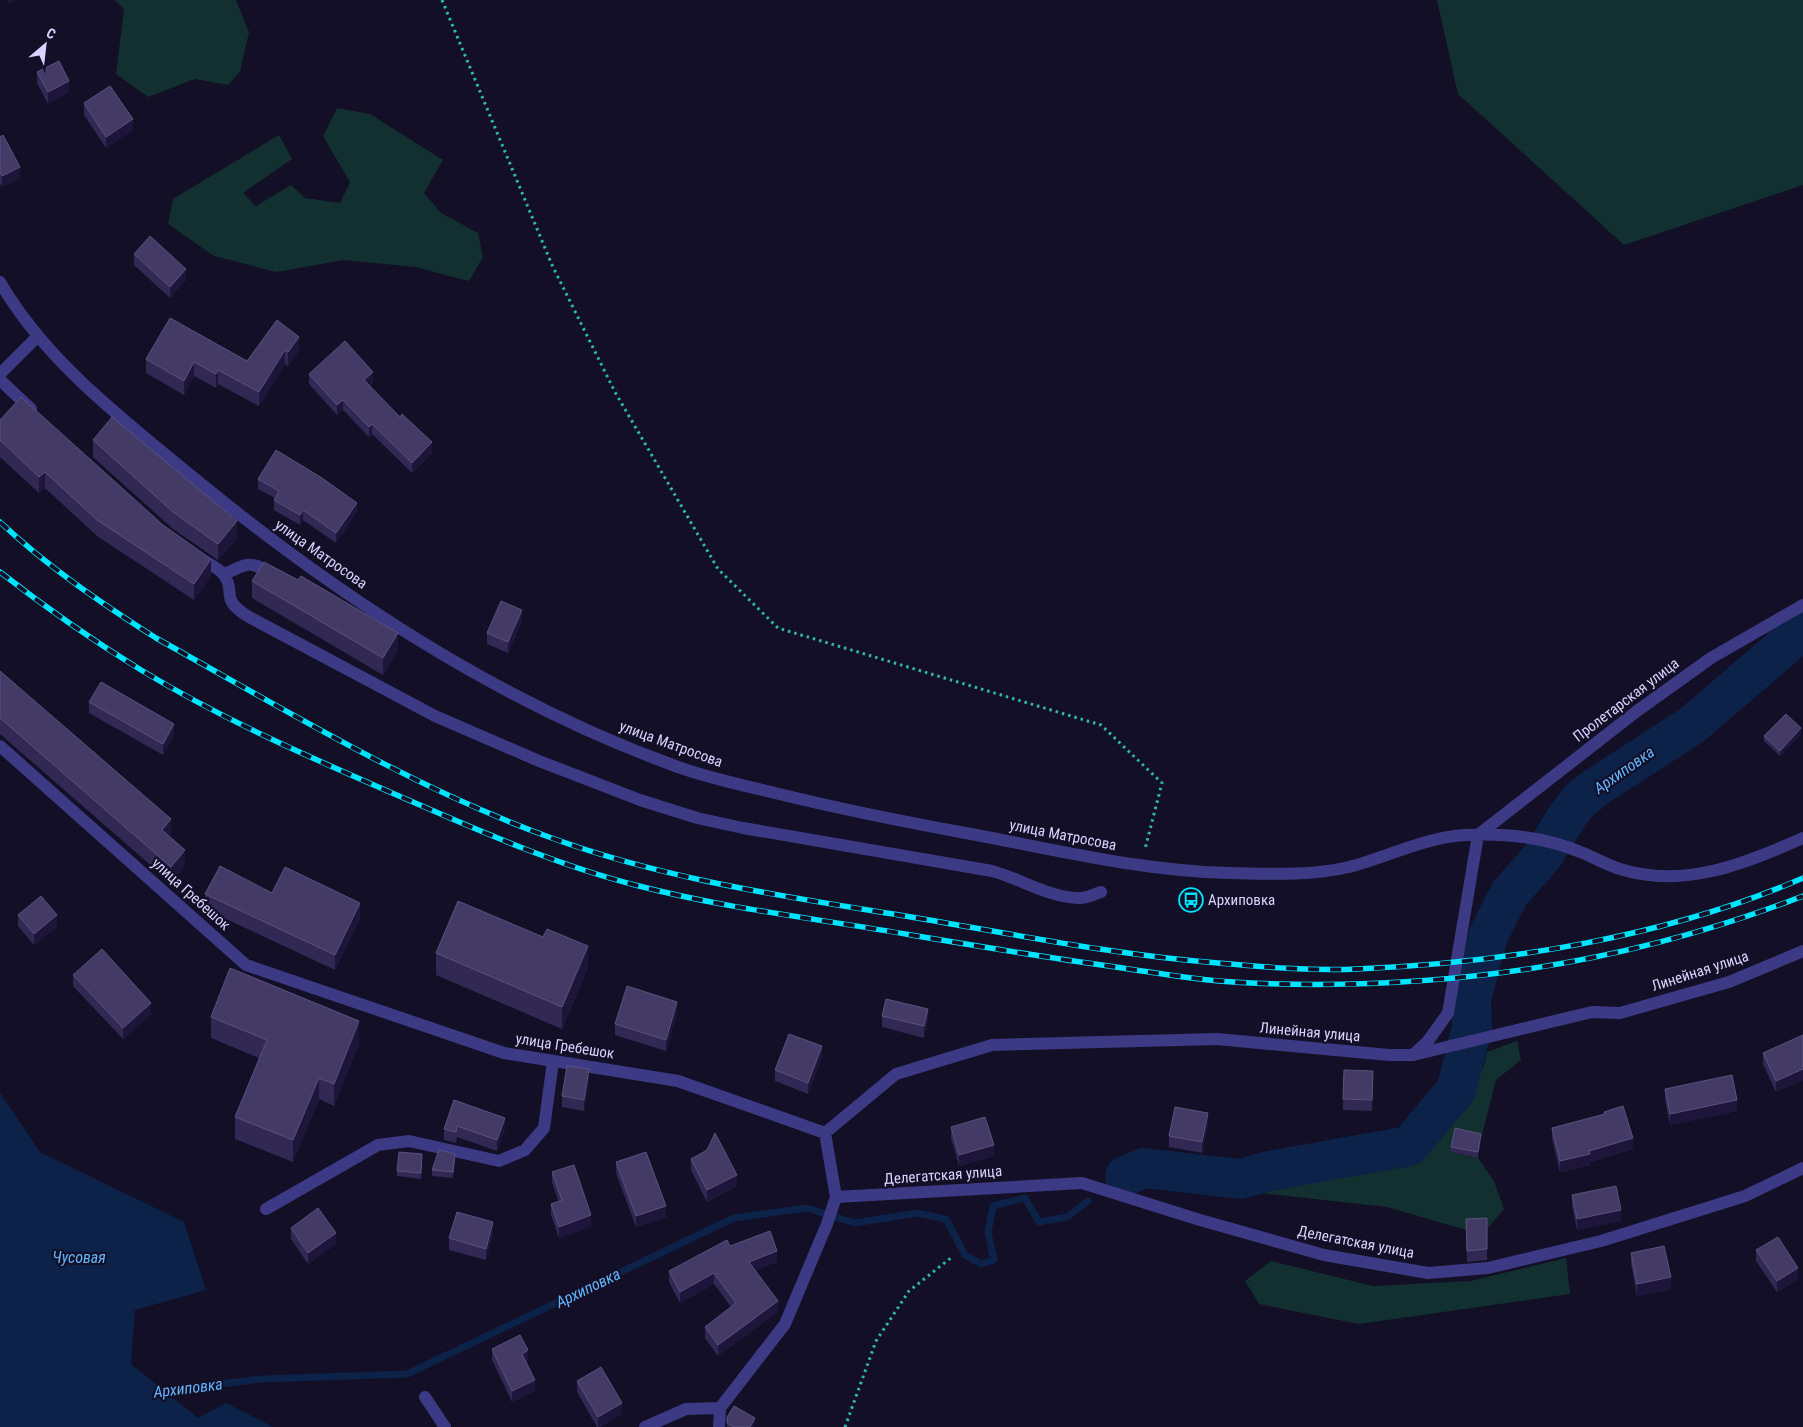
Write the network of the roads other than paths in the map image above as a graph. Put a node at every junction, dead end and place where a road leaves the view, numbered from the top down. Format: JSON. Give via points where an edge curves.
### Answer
{"nodes":[{"id":1,"x":0,"y":282,"type":"edge"},
{"id":2,"x":37,"y":337,"type":"junction"},
{"id":3,"x":0,"y":374,"type":"edge"},
{"id":4,"x":0,"y":380,"type":"edge"},
{"id":5,"x":43,"y":420,"type":"edge"},
{"id":6,"x":186,"y":549,"type":"edge"},
{"id":7,"x":223,"y":574,"type":"junction"},
{"id":8,"x":287,"y":579,"type":"edge"},
{"id":9,"x":336,"y":586,"type":"junction"},
{"id":10,"x":316,"y":587,"type":"edge"},
{"id":11,"x":1803,"y":606,"type":"edge"},
{"id":12,"x":0,"y":746,"type":"edge"},
{"id":13,"x":1478,"y":835,"type":"junction"},
{"id":14,"x":1803,"y":838,"type":"edge"},
{"id":15,"x":1101,"y":892,"type":"dead end"},
{"id":16,"x":1803,"y":951,"type":"edge"},
{"id":17,"x":1413,"y":1055,"type":"junction"},
{"id":18,"x":554,"y":1061,"type":"junction"},
{"id":19,"x":825,"y":1133,"type":"junction"},
{"id":20,"x":1803,"y":1168,"type":"edge"},
{"id":21,"x":836,"y":1197,"type":"junction"},
{"id":22,"x":266,"y":1209,"type":"dead end"},
{"id":23,"x":425,"y":1398,"type":"dead end"},
{"id":24,"x":720,"y":1408,"type":"junction"},
{"id":25,"x":445,"y":1427,"type":"edge"},
{"id":26,"x":645,"y":1427,"type":"edge"},
{"id":27,"x":719,"y":1427,"type":"edge"}],
"edges":[{"from":1,"to":2,"type":"street","name":"улица Матросова"},
{"from":2,"to":3,"type":"street"},
{"from":2,"to":9,"type":"street","name":"улица Матросова","via":[[131,426],[238,514]]},
{"from":4,"to":5,"type":"street"},
{"from":6,"to":7,"type":"street"},
{"from":7,"to":8,"type":"street","via":[[254,565]]},
{"from":7,"to":15,"type":"street","via":[[236,609],[371,684],[486,739],[640,800],[743,828],[992,871],[1053,894],[1080,899]]},
{"from":9,"to":10,"type":"street"},
{"from":9,"to":13,"type":"street","name":"улица Матросова","via":[[418,641],[586,729],[681,768],[854,812],[1091,859],[1226,873],[1322,872],[1376,860],[1440,838]]},
{"from":11,"to":13,"type":"street","name":"Пролетарская улица","via":[[1711,658],[1637,711]]},
{"from":12,"to":18,"type":"street","name":"улица Гребешок","via":[[246,965],[504,1053]]},
{"from":13,"to":14,"type":"street","via":[[1523,836],[1570,848],[1605,864],[1655,876],[1695,876],[1718,871]]},
{"from":13,"to":17,"type":"street","via":[[1448,1013],[1428,1041]]},
{"from":16,"to":17,"type":"street","name":"Линейная улица","via":[[1729,982],[1620,1013],[1592,1012]]},
{"from":17,"to":19,"type":"street","name":"Линейная улица","via":[[1217,1039],[992,1045],[896,1074]]},
{"from":18,"to":19,"type":"street","name":"улица Гребешок","via":[[678,1081]]},
{"from":18,"to":22,"type":"street","via":[[544,1128],[526,1150],[499,1161],[409,1141],[378,1145]]},
{"from":19,"to":21,"type":"street"},
{"from":20,"to":21,"type":"street","name":"Делегатская улица","via":[[1744,1196],[1601,1241],[1488,1268],[1428,1273],[1324,1255],[1082,1182]]},
{"from":21,"to":24,"type":"street","via":[[785,1324]]},
{"from":23,"to":25,"type":"street"},
{"from":24,"to":26,"type":"street","via":[[686,1409]]},
{"from":24,"to":27,"type":"street"}]}
